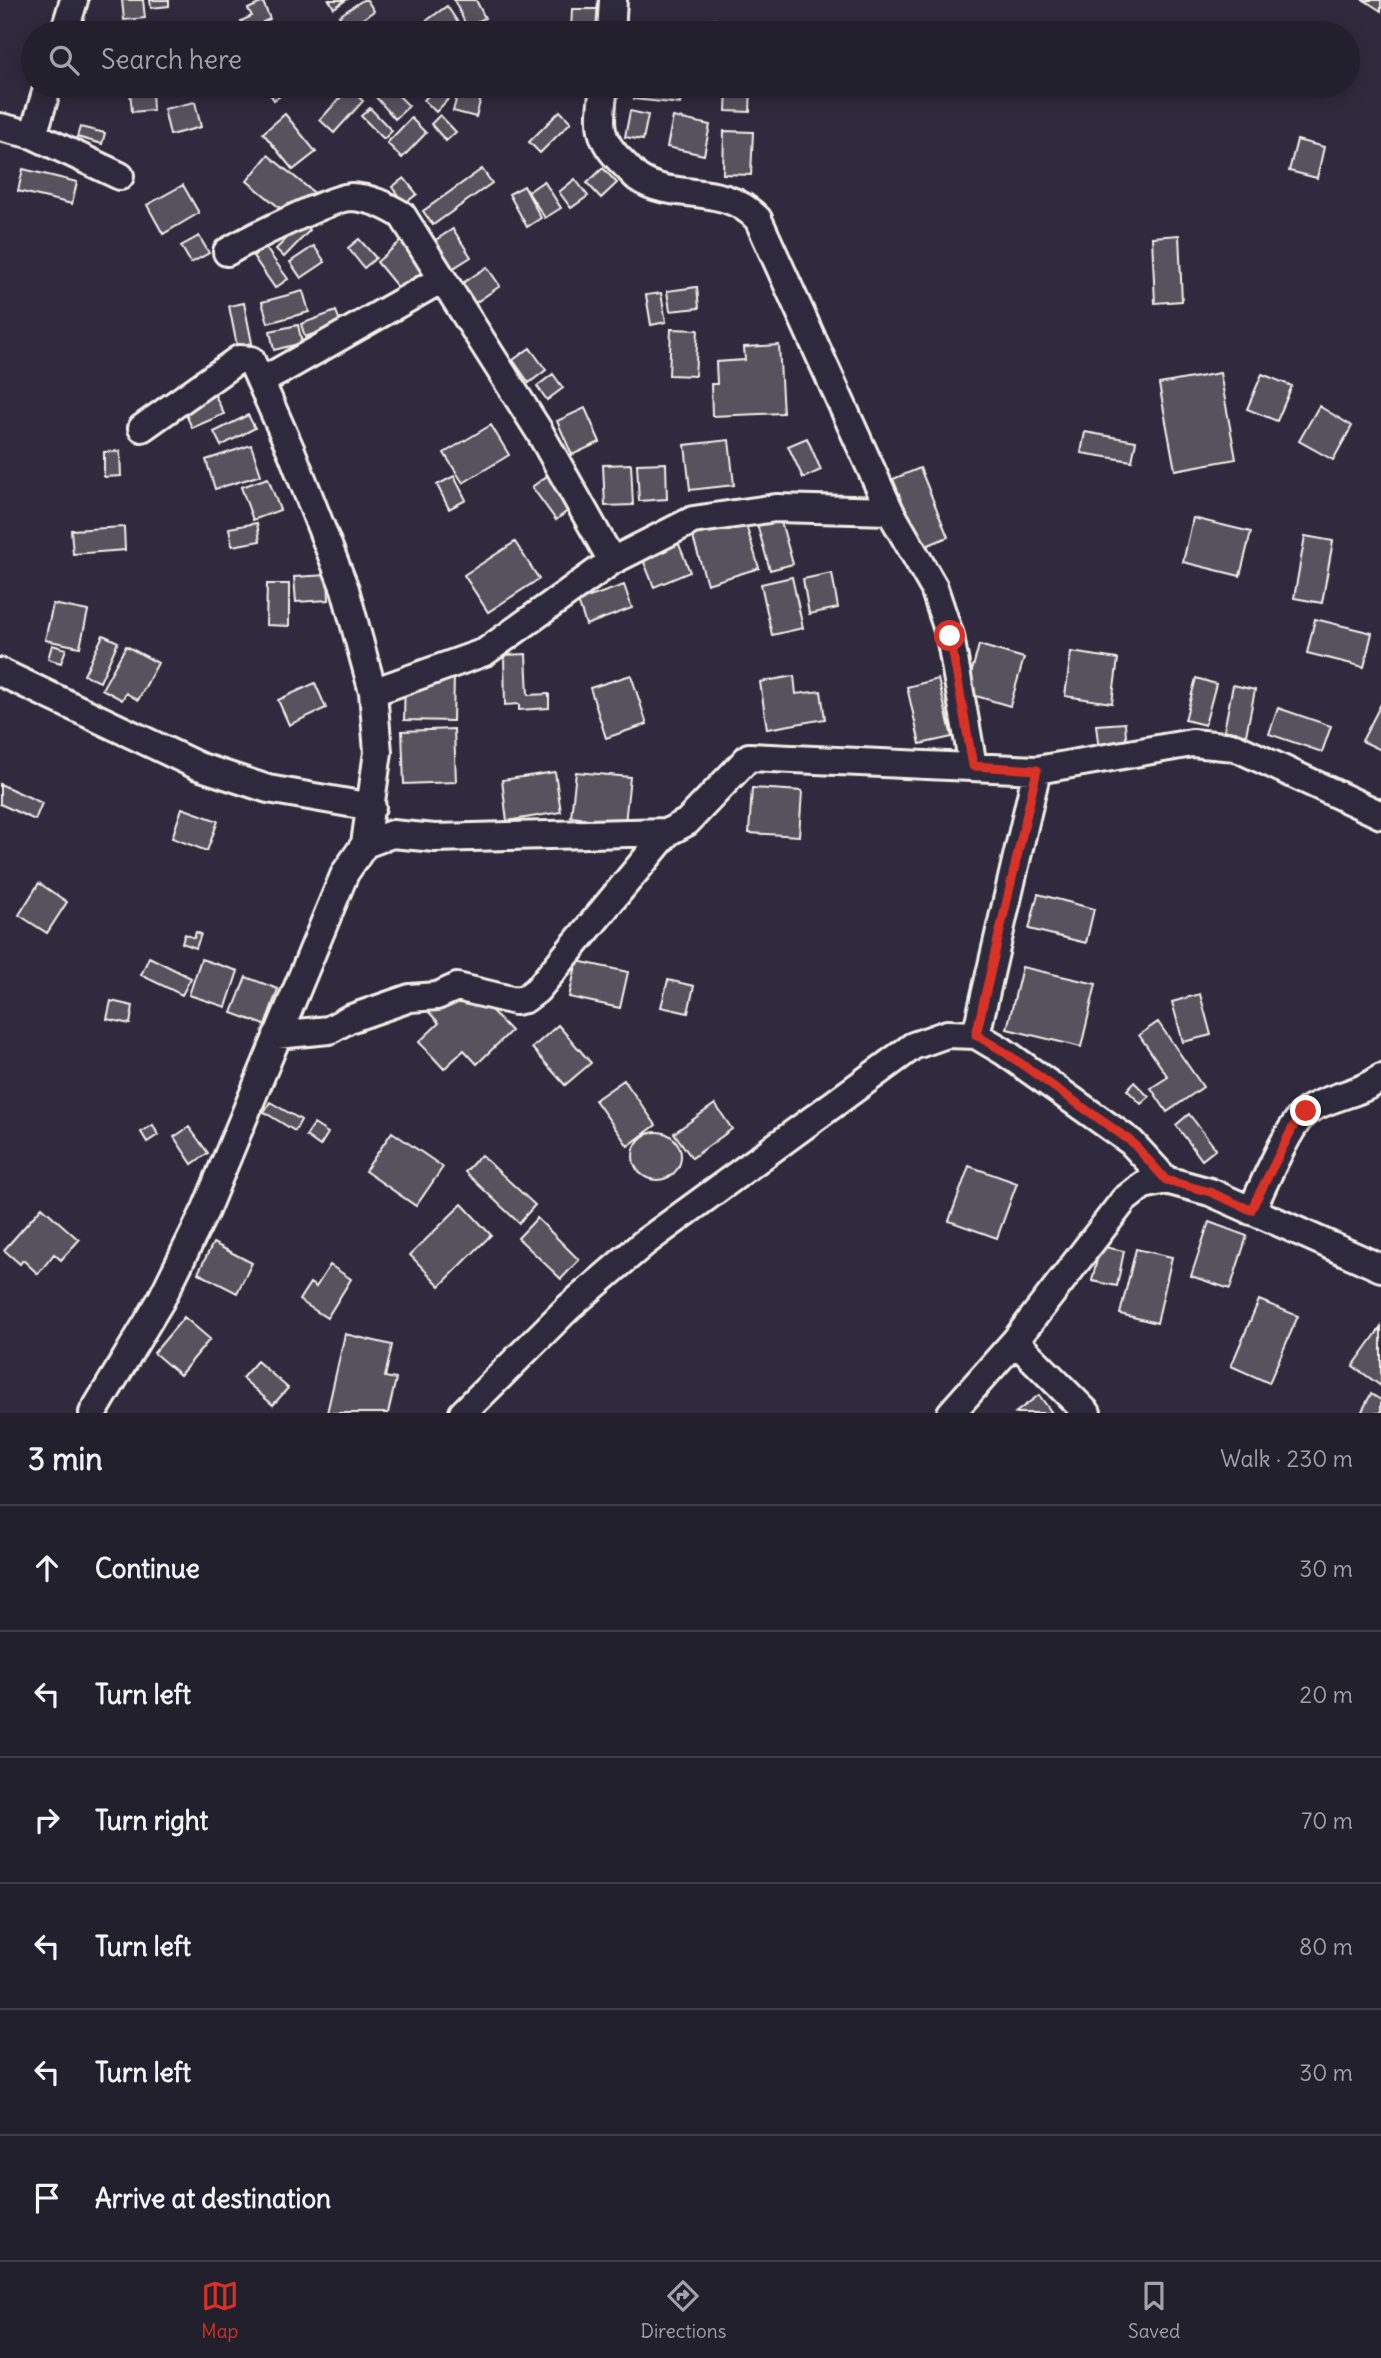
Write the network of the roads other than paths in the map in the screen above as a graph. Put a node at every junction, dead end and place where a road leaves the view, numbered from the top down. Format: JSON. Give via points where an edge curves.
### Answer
{"nodes":[{"id":1,"x":74,"y":0,"type":"edge"},
{"id":2,"x":613,"y":0,"type":"edge"},
{"id":3,"x":68,"y":21,"type":"edge"},
{"id":4,"x":612,"y":21,"type":"edge"},
{"id":5,"x":44,"y":98,"type":"edge"},
{"id":6,"x":603,"y":98,"type":"edge"},
{"id":7,"x":0,"y":127,"type":"edge"},
{"id":8,"x":33,"y":135,"type":"junction"},
{"id":9,"x":120,"y":176,"type":"dead end"},
{"id":10,"x":227,"y":252,"type":"dead end"},
{"id":11,"x":442,"y":279,"type":"junction"},
{"id":12,"x":262,"y":381,"type":"junction"},
{"id":13,"x":142,"y":428,"type":"dead end"},
{"id":14,"x":890,"y":511,"type":"junction"},
{"id":15,"x":612,"y":561,"type":"junction"},
{"id":16,"x":0,"y":671,"type":"edge"},
{"id":17,"x":373,"y":692,"type":"junction"},
{"id":18,"x":973,"y":766,"type":"junction"},
{"id":19,"x":1037,"y":770,"type":"junction"},
{"id":20,"x":372,"y":807,"type":"junction"},
{"id":21,"x":1381,"y":815,"type":"edge"},
{"id":22,"x":668,"y":832,"type":"junction"},
{"id":23,"x":365,"y":844,"type":"junction"},
{"id":24,"x":277,"y":1035,"type":"junction"},
{"id":25,"x":976,"y":1035,"type":"junction"},
{"id":26,"x":1381,"y":1078,"type":"edge"},
{"id":27,"x":1166,"y":1180,"type":"junction"},
{"id":28,"x":1251,"y":1210,"type":"junction"},
{"id":29,"x":1381,"y":1268,"type":"edge"},
{"id":30,"x":1015,"y":1341,"type":"junction"},
{"id":31,"x":93,"y":1413,"type":"edge"},
{"id":32,"x":463,"y":1413,"type":"edge"},
{"id":33,"x":951,"y":1413,"type":"edge"},
{"id":34,"x":1087,"y":1413,"type":"edge"}],
"edges":[{"from":1,"to":3,"type":"street"},
{"from":2,"to":4,"type":"street"},
{"from":5,"to":8,"type":"street"},
{"from":6,"to":14,"type":"street","via":[[600,122],[605,147],[639,179],[724,197],[746,207],[758,219]]},
{"from":7,"to":8,"type":"street"},
{"from":8,"to":9,"type":"street"},
{"from":10,"to":11,"type":"street","via":[[348,197],[381,202],[402,215]]},
{"from":11,"to":12,"type":"street"},
{"from":11,"to":15,"type":"street","via":[[539,432]]},
{"from":12,"to":13,"type":"street","via":[[251,360],[239,359]]},
{"from":12,"to":17,"type":"street","via":[[345,589]]},
{"from":14,"to":15,"type":"street","via":[[776,508],[693,520]]},
{"from":14,"to":18,"type":"street","via":[[934,589],[950,636]]},
{"from":15,"to":17,"type":"street","via":[[485,652]]},
{"from":16,"to":20,"type":"street","via":[[198,766],[268,789]]},
{"from":17,"to":20,"type":"street","via":[[378,752]]},
{"from":18,"to":19,"type":"street"},
{"from":18,"to":22,"type":"street","via":[[749,757],[687,822]]},
{"from":19,"to":21,"type":"street","via":[[1192,743],[1235,747]]},
{"from":19,"to":25,"type":"street"},
{"from":20,"to":23,"type":"street"},
{"from":22,"to":23,"type":"street","via":[[392,835]]},
{"from":22,"to":24,"type":"street","via":[[525,999],[515,1001],[457,987],[349,1018],[329,1030]]},
{"from":23,"to":24,"type":"street","via":[[345,873]]},
{"from":24,"to":31,"type":"street","via":[[200,1222],[161,1300]]},
{"from":25,"to":27,"type":"street","via":[[1132,1142]]},
{"from":25,"to":32,"type":"street","via":[[947,1034],[913,1046],[644,1243],[568,1308]]},
{"from":26,"to":28,"type":"street","via":[[1366,1089],[1306,1111],[1294,1125]]},
{"from":27,"to":28,"type":"street"},
{"from":27,"to":30,"type":"street","via":[[1143,1185],[1124,1200]]},
{"from":28,"to":29,"type":"street"},
{"from":30,"to":33,"type":"street"},
{"from":30,"to":34,"type":"street"}]}
